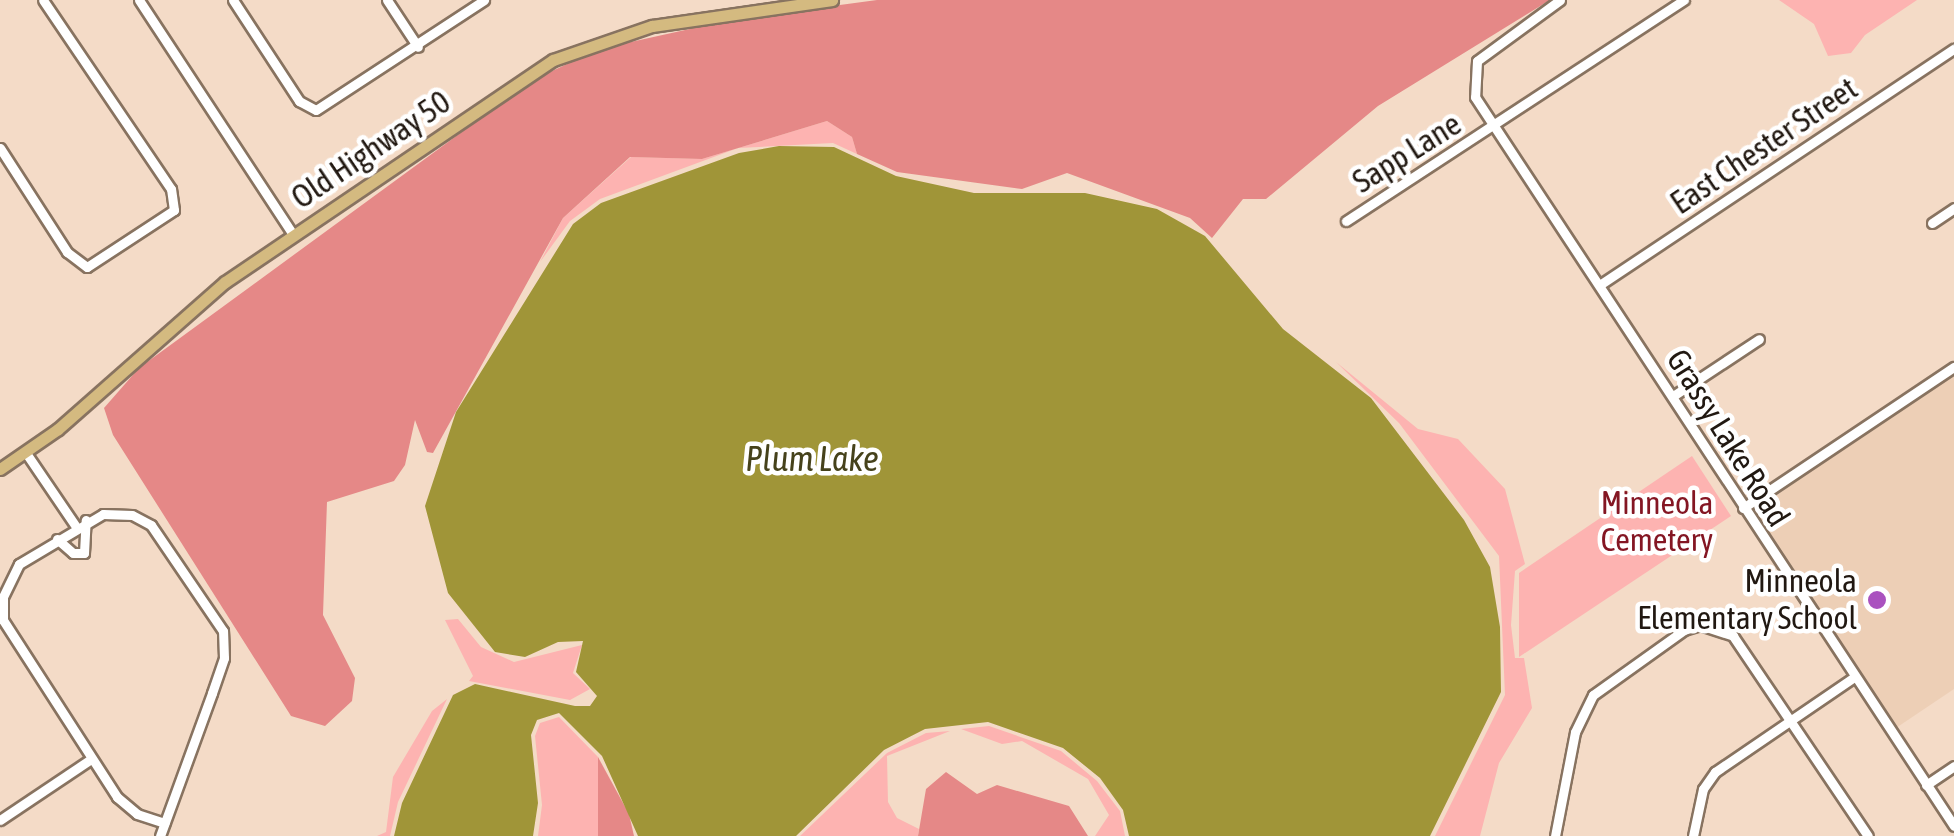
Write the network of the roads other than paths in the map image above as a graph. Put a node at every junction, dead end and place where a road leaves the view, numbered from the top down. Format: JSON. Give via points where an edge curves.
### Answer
{"nodes":[{"id":1,"x":43,"y":0,"type":"edge"},
{"id":2,"x":139,"y":0,"type":"edge"},
{"id":3,"x":232,"y":0,"type":"edge"},
{"id":4,"x":386,"y":0,"type":"edge"},
{"id":5,"x":484,"y":0,"type":"edge"},
{"id":6,"x":829,"y":0,"type":"edge"},
{"id":7,"x":1560,"y":0,"type":"edge"},
{"id":8,"x":1684,"y":0,"type":"edge"},
{"id":9,"x":418,"y":47,"type":"junction"},
{"id":10,"x":1954,"y":49,"type":"edge"},
{"id":11,"x":1494,"y":128,"type":"junction"},
{"id":12,"x":0,"y":148,"type":"edge"},
{"id":13,"x":1954,"y":208,"type":"edge"},
{"id":14,"x":1346,"y":221,"type":"dead end"},
{"id":15,"x":1932,"y":223,"type":"dead end"},
{"id":16,"x":294,"y":236,"type":"junction"},
{"id":17,"x":1601,"y":284,"type":"junction"},
{"id":18,"x":1759,"y":339,"type":"dead end"},
{"id":19,"x":1954,"y":367,"type":"edge"},
{"id":20,"x":1673,"y":396,"type":"junction"},
{"id":21,"x":26,"y":453,"type":"junction"},
{"id":22,"x":0,"y":469,"type":"edge"},
{"id":23,"x":1743,"y":508,"type":"junction"},
{"id":24,"x":86,"y":520,"type":"junction"},
{"id":25,"x":75,"y":525,"type":"junction"},
{"id":26,"x":57,"y":538,"type":"junction"},
{"id":27,"x":1853,"y":678,"type":"junction"},
{"id":28,"x":1790,"y":719,"type":"junction"},
{"id":29,"x":91,"y":759,"type":"junction"},
{"id":30,"x":1954,"y":766,"type":"edge"},
{"id":31,"x":1926,"y":785,"type":"junction"},
{"id":32,"x":0,"y":820,"type":"edge"},
{"id":33,"x":165,"y":823,"type":"junction"},
{"id":34,"x":1954,"y":826,"type":"edge"},
{"id":35,"x":160,"y":836,"type":"edge"},
{"id":36,"x":1555,"y":836,"type":"edge"},
{"id":37,"x":1693,"y":836,"type":"edge"},
{"id":38,"x":1868,"y":836,"type":"edge"}],
"edges":[{"from":1,"to":12,"type":"street","via":[[171,189],[174,210],[87,267],[68,252]]},
{"from":2,"to":16,"type":"street"},
{"from":3,"to":9,"type":"street","via":[[310,109],[334,103]]},
{"from":4,"to":9,"type":"street"},
{"from":5,"to":9,"type":"street"},
{"from":6,"to":16,"type":"main road","name":"Old Highway 50","via":[[652,26],[578,48],[528,75]]},
{"from":7,"to":11,"type":"street","name":"Grassy Lake Road","via":[[1486,50],[1473,71],[1472,90]]},
{"from":8,"to":11,"type":"street","name":"Sapp Lane"},
{"from":10,"to":17,"type":"street","name":"East Chester Street"},
{"from":11,"to":14,"type":"street","name":"Sapp Lane"},
{"from":11,"to":17,"type":"street","name":"Grassy Lake Road"},
{"from":13,"to":15,"type":"street"},
{"from":16,"to":21,"type":"main road","name":"Old Highway 50","via":[[185,313]]},
{"from":17,"to":20,"type":"street","name":"Grassy Lake Road"},
{"from":18,"to":20,"type":"street"},
{"from":19,"to":23,"type":"street"},
{"from":20,"to":23,"type":"street","name":"Grassy Lake Road"},
{"from":21,"to":22,"type":"main road","name":"Old Highway 50"},
{"from":21,"to":25,"type":"street"},
{"from":23,"to":27,"type":"street","name":"Grassy Lake Road"},
{"from":24,"to":25,"type":"street"},
{"from":24,"to":26,"type":"street","via":[[84,553],[73,554]]},
{"from":24,"to":33,"type":"street","via":[[122,512],[152,525],[222,631],[224,658]]},
{"from":25,"to":26,"type":"street"},
{"from":26,"to":29,"type":"street","via":[[12,573],[2,596],[3,620]]},
{"from":27,"to":28,"type":"street"},
{"from":27,"to":31,"type":"street","name":"Grassy Lake Road"},
{"from":28,"to":36,"type":"street","via":[[1733,636],[1710,626],[1684,630],[1600,687],[1584,707]]},
{"from":28,"to":37,"type":"street","via":[[1706,782]]},
{"from":28,"to":38,"type":"street"},
{"from":29,"to":32,"type":"street"},
{"from":29,"to":33,"type":"street","via":[[129,809]]},
{"from":30,"to":31,"type":"street"},
{"from":31,"to":34,"type":"street","name":"Grassy Lake Road"},
{"from":33,"to":35,"type":"street"}]}
